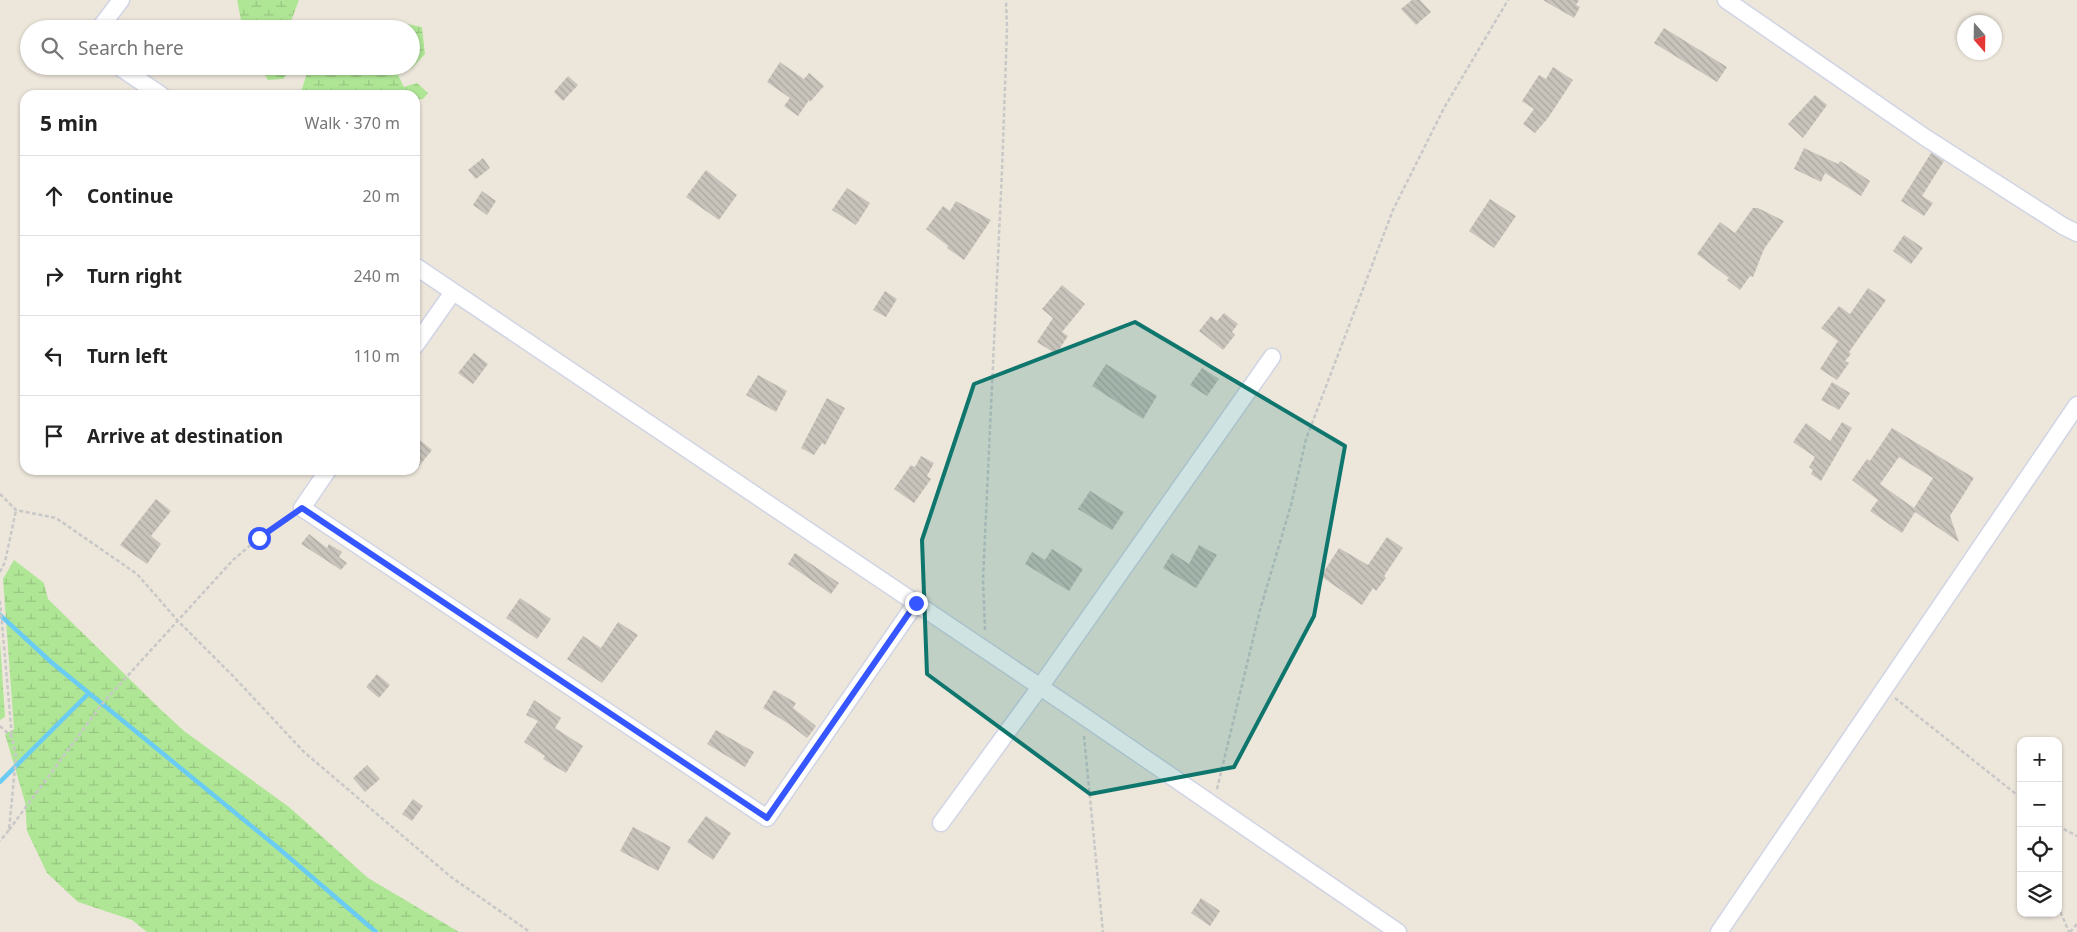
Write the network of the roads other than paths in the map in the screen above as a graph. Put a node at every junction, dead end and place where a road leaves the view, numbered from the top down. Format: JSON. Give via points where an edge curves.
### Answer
{"nodes":[{"id":1,"x":121,"y":0,"type":"edge"},
{"id":2,"x":1726,"y":0,"type":"edge"},
{"id":3,"x":106,"y":20,"type":"edge"},
{"id":4,"x":131,"y":75,"type":"edge"},
{"id":5,"x":154,"y":90,"type":"edge"},
{"id":6,"x":2077,"y":233,"type":"edge"},
{"id":7,"x":420,"y":269,"type":"edge"},
{"id":8,"x":453,"y":292,"type":"junction"},
{"id":9,"x":420,"y":339,"type":"edge"},
{"id":10,"x":1272,"y":357,"type":"dead end"},
{"id":11,"x":2077,"y":405,"type":"edge"},
{"id":12,"x":325,"y":475,"type":"edge"},
{"id":13,"x":916,"y":603,"type":"junction"},
{"id":14,"x":1040,"y":687,"type":"junction"},
{"id":15,"x":941,"y":823,"type":"dead end"},
{"id":16,"x":1398,"y":932,"type":"edge"},
{"id":17,"x":1719,"y":932,"type":"edge"}],
"edges":[{"from":1,"to":3,"type":"street"},
{"from":2,"to":6,"type":"street","via":[[1926,138]]},
{"from":4,"to":5,"type":"street"},
{"from":7,"to":8,"type":"street"},
{"from":8,"to":9,"type":"street"},
{"from":8,"to":13,"type":"street"},
{"from":10,"to":14,"type":"street"},
{"from":11,"to":17,"type":"street"},
{"from":12,"to":13,"type":"street","via":[[302,508],[767,818]]},
{"from":13,"to":14,"type":"street"},
{"from":14,"to":15,"type":"street"},
{"from":14,"to":16,"type":"street"}]}
